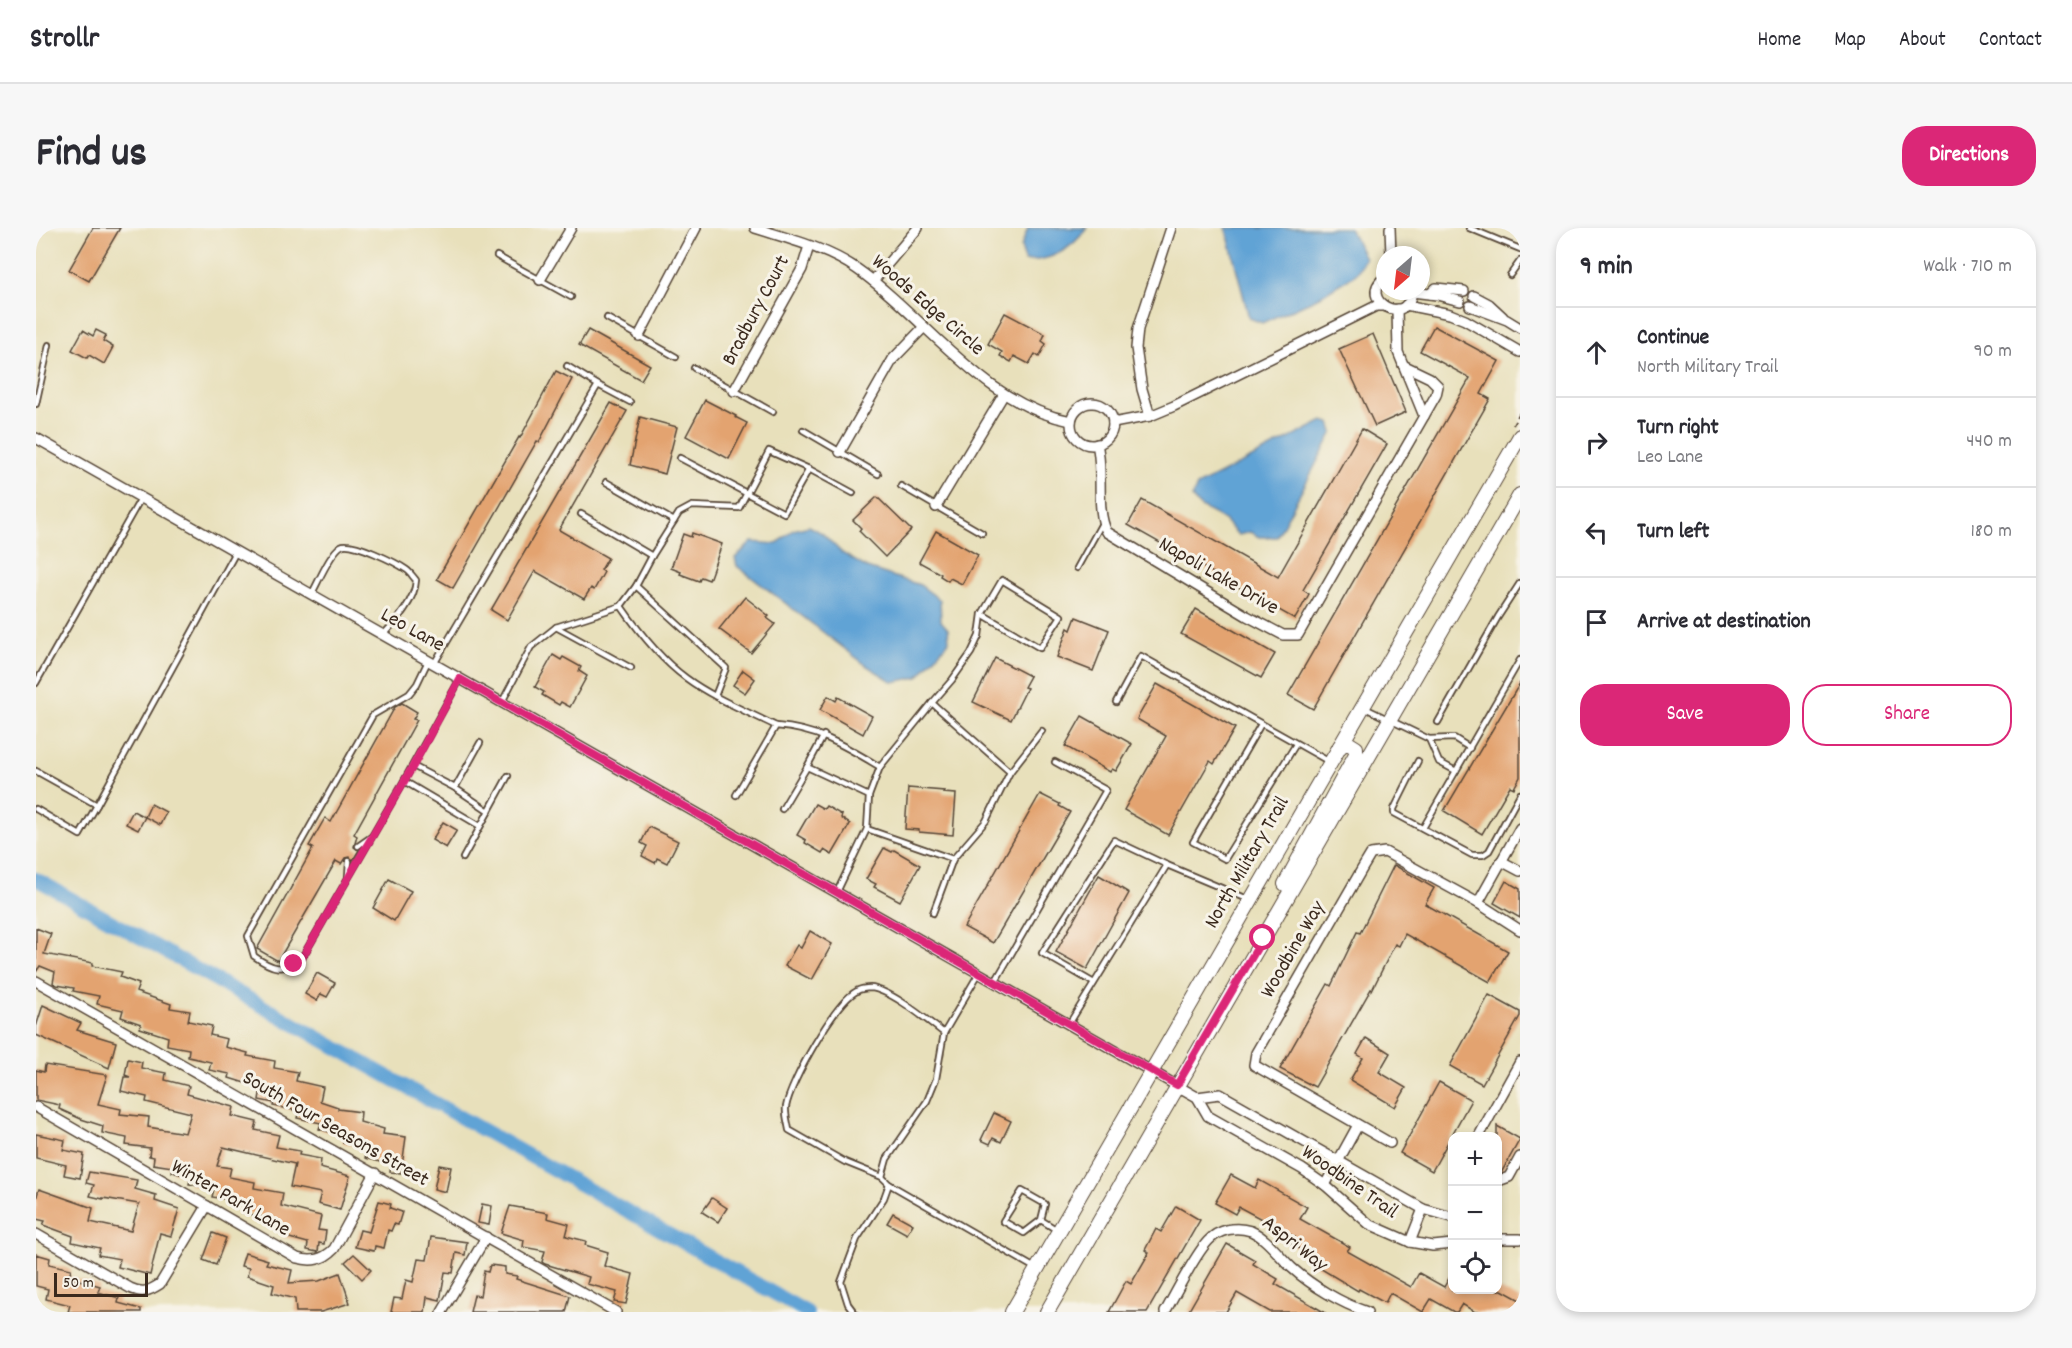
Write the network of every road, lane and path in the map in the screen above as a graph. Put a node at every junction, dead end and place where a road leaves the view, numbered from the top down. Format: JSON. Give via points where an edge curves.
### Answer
{"nodes":[{"id":1,"x":571,"y":228,"type":"edge"},
{"id":2,"x":696,"y":228,"type":"edge"},
{"id":3,"x":755,"y":228,"type":"edge"},
{"id":4,"x":918,"y":228,"type":"edge"},
{"id":5,"x":1171,"y":228,"type":"edge"},
{"id":6,"x":1390,"y":228,"type":"edge"},
{"id":7,"x":1469,"y":228,"type":"edge"},
{"id":8,"x":810,"y":246,"type":"junction"},
{"id":9,"x":1391,"y":246,"type":"edge"},
{"id":10,"x":1520,"y":249,"type":"edge"},
{"id":11,"x":498,"y":256,"type":"dead end"},
{"id":12,"x":1520,"y":261,"type":"edge"},
{"id":13,"x":1510,"y":275,"type":"dead end"},
{"id":14,"x":540,"y":280,"type":"junction"},
{"id":15,"x":873,"y":281,"type":"junction"},
{"id":16,"x":1464,"y":291,"type":"dead end"},
{"id":17,"x":1430,"y":294,"type":"joint"},
{"id":18,"x":1474,"y":296,"type":"dead end"},
{"id":19,"x":572,"y":297,"type":"dead end"},
{"id":20,"x":1448,"y":297,"type":"junction"},
{"id":21,"x":1379,"y":300,"type":"edge"},
{"id":22,"x":1406,"y":300,"type":"edge"},
{"id":23,"x":1460,"y":302,"type":"dead end"},
{"id":24,"x":1383,"y":306,"type":"junction"},
{"id":25,"x":1470,"y":306,"type":"dead end"},
{"id":26,"x":1402,"y":307,"type":"junction"},
{"id":27,"x":1445,"y":313,"type":"junction"},
{"id":28,"x":607,"y":318,"type":"dead end"},
{"id":29,"x":1507,"y":320,"type":"junction"},
{"id":30,"x":924,"y":327,"type":"junction"},
{"id":31,"x":1520,"y":328,"type":"edge"},
{"id":32,"x":639,"y":336,"type":"junction"},
{"id":33,"x":49,"y":345,"type":"dead end"},
{"id":34,"x":1520,"y":352,"type":"edge"},
{"id":35,"x":676,"y":357,"type":"dead end"},
{"id":36,"x":1403,"y":365,"type":"junction"},
{"id":37,"x":567,"y":366,"type":"dead end"},
{"id":38,"x":694,"y":368,"type":"dead end"},
{"id":39,"x":598,"y":385,"type":"junction"},
{"id":40,"x":734,"y":391,"type":"junction"},
{"id":41,"x":1004,"y":394,"type":"junction"},
{"id":42,"x":630,"y":402,"type":"dead end"},
{"id":43,"x":36,"y":404,"type":"edge"},
{"id":44,"x":773,"y":412,"type":"dead end"},
{"id":45,"x":1150,"y":416,"type":"junction"},
{"id":46,"x":1424,"y":416,"type":"junction"},
{"id":47,"x":1071,"y":421,"type":"junction"},
{"id":48,"x":1113,"y":423,"type":"junction"},
{"id":49,"x":803,"y":430,"type":"dead end"},
{"id":50,"x":1520,"y":436,"type":"edge"},
{"id":51,"x":36,"y":438,"type":"edge"},
{"id":52,"x":1097,"y":444,"type":"junction"},
{"id":53,"x":840,"y":452,"type":"junction"},
{"id":54,"x":680,"y":458,"type":"dead end"},
{"id":55,"x":809,"y":469,"type":"junction"},
{"id":56,"x":878,"y":474,"type":"dead end"},
{"id":57,"x":606,"y":482,"type":"dead end"},
{"id":58,"x":901,"y":486,"type":"dead end"},
{"id":59,"x":853,"y":493,"type":"dead end"},
{"id":60,"x":747,"y":494,"type":"junction"},
{"id":61,"x":1520,"y":495,"type":"edge"},
{"id":62,"x":141,"y":498,"type":"junction"},
{"id":63,"x":936,"y":507,"type":"junction"},
{"id":64,"x":581,"y":514,"type":"dead end"},
{"id":65,"x":674,"y":521,"type":"junction"},
{"id":66,"x":1102,"y":523,"type":"junction"},
{"id":67,"x":982,"y":533,"type":"dead end"},
{"id":68,"x":236,"y":552,"type":"junction"},
{"id":69,"x":652,"y":556,"type":"junction"},
{"id":70,"x":1077,"y":568,"type":"dead end"},
{"id":71,"x":1520,"y":583,"type":"edge"},
{"id":72,"x":636,"y":586,"type":"junction"},
{"id":73,"x":311,"y":595,"type":"junction"},
{"id":74,"x":621,"y":606,"type":"junction"},
{"id":75,"x":982,"y":614,"type":"junction"},
{"id":76,"x":556,"y":627,"type":"junction"},
{"id":77,"x":383,"y":635,"type":"junction"},
{"id":78,"x":1520,"y":660,"type":"edge"},
{"id":79,"x":431,"y":662,"type":"junction"},
{"id":80,"x":631,"y":668,"type":"dead end"},
{"id":81,"x":460,"y":679,"type":"junction"},
{"id":82,"x":36,"y":683,"type":"edge"},
{"id":83,"x":715,"y":696,"type":"junction"},
{"id":84,"x":502,"y":702,"type":"junction"},
{"id":85,"x":1116,"y":702,"type":"dead end"},
{"id":86,"x":932,"y":703,"type":"junction"},
{"id":87,"x":1363,"y":706,"type":"junction"},
{"id":88,"x":1389,"y":720,"type":"junction"},
{"id":89,"x":1438,"y":722,"type":"dead end"},
{"id":90,"x":1261,"y":724,"type":"junction"},
{"id":91,"x":776,"y":726,"type":"junction"},
{"id":92,"x":1042,"y":731,"type":"dead end"},
{"id":93,"x":824,"y":735,"type":"junction"},
{"id":94,"x":1430,"y":740,"type":"junction"},
{"id":95,"x":480,"y":743,"type":"dead end"},
{"id":96,"x":1296,"y":744,"type":"junction"},
{"id":97,"x":1340,"y":746,"type":"junction"},
{"id":98,"x":1470,"y":748,"type":"junction"},
{"id":99,"x":1418,"y":761,"type":"dead end"},
{"id":100,"x":1055,"y":762,"type":"dead end"},
{"id":101,"x":1330,"y":762,"type":"junction"},
{"id":102,"x":413,"y":766,"type":"junction"},
{"id":103,"x":807,"y":766,"type":"junction"},
{"id":104,"x":880,"y":767,"type":"junction"},
{"id":105,"x":36,"y":771,"type":"edge"},
{"id":106,"x":1456,"y":771,"type":"junction"},
{"id":107,"x":1010,"y":772,"type":"junction"},
{"id":108,"x":508,"y":776,"type":"dead end"},
{"id":109,"x":404,"y":781,"type":"junction"},
{"id":110,"x":455,"y":788,"type":"junction"},
{"id":111,"x":1520,"y":794,"type":"edge"},
{"id":112,"x":736,"y":795,"type":"dead end"},
{"id":113,"x":868,"y":796,"type":"junction"},
{"id":114,"x":97,"y":806,"type":"junction"},
{"id":115,"x":36,"y":809,"type":"edge"},
{"id":116,"x":782,"y":809,"type":"dead end"},
{"id":117,"x":489,"y":811,"type":"junction"},
{"id":118,"x":480,"y":826,"type":"junction"},
{"id":119,"x":1423,"y":828,"type":"junction"},
{"id":120,"x":1520,"y":828,"type":"edge"},
{"id":121,"x":867,"y":829,"type":"junction"},
{"id":122,"x":373,"y":835,"type":"junction"},
{"id":123,"x":358,"y":846,"type":"dead end"},
{"id":124,"x":463,"y":858,"type":"dead end"},
{"id":125,"x":953,"y":859,"type":"junction"},
{"id":126,"x":350,"y":861,"type":"dead end"},
{"id":127,"x":1501,"y":861,"type":"junction"},
{"id":128,"x":1167,"y":866,"type":"junction"},
{"id":129,"x":1520,"y":872,"type":"edge"},
{"id":130,"x":348,"y":878,"type":"junction"},
{"id":131,"x":837,"y":892,"type":"junction"},
{"id":132,"x":1250,"y":900,"type":"junction"},
{"id":133,"x":1478,"y":903,"type":"junction"},
{"id":134,"x":933,"y":913,"type":"dead end"},
{"id":135,"x":1520,"y":930,"type":"edge"},
{"id":136,"x":1263,"y":938,"type":"junction"},
{"id":137,"x":979,"y":973,"type":"junction"},
{"id":138,"x":36,"y":981,"type":"edge"},
{"id":139,"x":995,"y":982,"type":"junction"},
{"id":140,"x":1094,"y":983,"type":"junction"},
{"id":141,"x":1069,"y":1024,"type":"junction"},
{"id":142,"x":944,"y":1033,"type":"junction"},
{"id":143,"x":1520,"y":1062,"type":"edge"},
{"id":144,"x":1151,"y":1070,"type":"junction"},
{"id":145,"x":1177,"y":1085,"type":"junction"},
{"id":146,"x":1197,"y":1097,"type":"junction"},
{"id":147,"x":36,"y":1107,"type":"edge"},
{"id":148,"x":1358,"y":1125,"type":"junction"},
{"id":149,"x":1482,"y":1132,"type":"edge"},
{"id":150,"x":1390,"y":1143,"type":"dead end"},
{"id":151,"x":1520,"y":1157,"type":"edge"},
{"id":152,"x":1338,"y":1162,"type":"junction"},
{"id":153,"x":375,"y":1173,"type":"junction"},
{"id":154,"x":882,"y":1177,"type":"junction"},
{"id":155,"x":1502,"y":1179,"type":"edge"},
{"id":156,"x":889,"y":1184,"type":"junction"},
{"id":157,"x":1325,"y":1185,"type":"junction"},
{"id":158,"x":207,"y":1206,"type":"junction"},
{"id":159,"x":1423,"y":1209,"type":"junction"},
{"id":160,"x":1448,"y":1216,"type":"edge"},
{"id":161,"x":1041,"y":1220,"type":"junction"},
{"id":162,"x":1059,"y":1231,"type":"junction"},
{"id":163,"x":1502,"y":1233,"type":"edge"},
{"id":164,"x":36,"y":1234,"type":"edge"},
{"id":165,"x":486,"y":1237,"type":"junction"},
{"id":166,"x":1502,"y":1239,"type":"edge"},
{"id":167,"x":1518,"y":1239,"type":"edge"},
{"id":168,"x":1410,"y":1242,"type":"junction"},
{"id":169,"x":1448,"y":1244,"type":"edge"},
{"id":170,"x":1037,"y":1269,"type":"junction"},
{"id":171,"x":442,"y":1312,"type":"edge"},
{"id":172,"x":616,"y":1312,"type":"edge"},
{"id":173,"x":854,"y":1312,"type":"edge"},
{"id":174,"x":1012,"y":1312,"type":"edge"},
{"id":175,"x":1047,"y":1312,"type":"edge"},
{"id":176,"x":1165,"y":1312,"type":"edge"},
{"id":177,"x":1367,"y":1312,"type":"edge"}],
"edges":[{"from":1,"to":14,"type":"street"},
{"from":2,"to":32,"type":"street"},
{"from":3,"to":8,"type":"street","name":"Woods Edge Circle"},
{"from":4,"to":15,"type":"street"},
{"from":5,"to":45,"type":"street","via":[[1138,329],[1136,348]]},
{"from":6,"to":9,"type":"street"},
{"from":7,"to":10,"type":"lane"},
{"from":8,"to":15,"type":"street","name":"Woods Edge Circle","via":[[836,257]]},
{"from":8,"to":40,"type":"street","name":"Bradbury Court","via":[[802,269]]},
{"from":11,"to":14,"type":"lane"},
{"from":12,"to":13,"type":"lane"},
{"from":14,"to":19,"type":"lane"},
{"from":15,"to":30,"type":"street","name":"Woods Edge Circle"},
{"from":16,"to":17,"type":"street","via":[[1436,288]]},
{"from":17,"to":20,"type":"street"},
{"from":18,"to":29,"type":"street"},
{"from":20,"to":23,"type":"street"},
{"from":20,"to":27,"type":"street"},
{"from":21,"to":24,"type":"street"},
{"from":22,"to":26,"type":"street"},
{"from":24,"to":26,"type":"street"},
{"from":24,"to":45,"type":"street"},
{"from":25,"to":29,"type":"street"},
{"from":26,"to":27,"type":"street"},
{"from":26,"to":36,"type":"street","via":[[1398,352]]},
{"from":27,"to":34,"type":"street","via":[[1465,320]]},
{"from":28,"to":32,"type":"lane"},
{"from":29,"to":31,"type":"street"},
{"from":30,"to":41,"type":"street","name":"Woods Edge Circle"},
{"from":30,"to":53,"type":"street","via":[[893,359]]},
{"from":32,"to":35,"type":"lane"},
{"from":33,"to":43,"type":"lane"},
{"from":36,"to":46,"type":"street"},
{"from":36,"to":46,"type":"street","name":"Napoli Lake Drive","via":[[1430,378],[1437,386]]},
{"from":37,"to":39,"type":"lane"},
{"from":38,"to":40,"type":"lane"},
{"from":39,"to":42,"type":"lane"},
{"from":39,"to":79,"type":"lane"},
{"from":40,"to":44,"type":"lane"},
{"from":41,"to":47,"type":"street","name":"Woods Edge Circle","via":[[1043,414]]},
{"from":41,"to":63,"type":"street"},
{"from":45,"to":48,"type":"street"},
{"from":46,"to":66,"type":"street","name":"Napoli Lake Drive","via":[[1298,635],[1283,635],[1247,616],[1117,539]]},
{"from":47,"to":48,"type":"street","via":[[1076,410],[1093,403],[1104,407]]},
{"from":47,"to":52,"type":"street","via":[[1073,433],[1080,441]]},
{"from":48,"to":52,"type":"street","via":[[1107,439]]},
{"from":49,"to":53,"type":"lane"},
{"from":50,"to":87,"type":"main road","name":"North Military Trail"},
{"from":51,"to":62,"type":"street","name":"Leo Lane"},
{"from":52,"to":66,"type":"street"},
{"from":53,"to":56,"type":"lane"},
{"from":54,"to":60,"type":"lane"},
{"from":55,"to":59,"type":"lane"},
{"from":55,"to":60,"type":"lane","via":[[770,451]]},
{"from":55,"to":60,"type":"lane","via":[[784,513]]},
{"from":57,"to":65,"type":"lane"},
{"from":58,"to":63,"type":"lane"},
{"from":60,"to":65,"type":"lane","via":[[739,508],[692,506]]},
{"from":61,"to":88,"type":"main road"},
{"from":62,"to":68,"type":"street","name":"Leo Lane"},
{"from":62,"to":82,"type":"lane"},
{"from":63,"to":67,"type":"lane"},
{"from":64,"to":69,"type":"lane"},
{"from":65,"to":69,"type":"lane"},
{"from":66,"to":70,"type":"lane"},
{"from":68,"to":73,"type":"street","name":"Leo Lane"},
{"from":68,"to":114,"type":"lane"},
{"from":69,"to":72,"type":"lane"},
{"from":71,"to":89,"type":"lane"},
{"from":72,"to":74,"type":"lane"},
{"from":72,"to":83,"type":"lane","via":[[726,668]]},
{"from":73,"to":77,"type":"street","name":"Leo Lane"},
{"from":73,"to":77,"type":"lane","via":[[330,560],[345,544],[358,546],[408,570],[416,585],[396,621]]},
{"from":74,"to":76,"type":"lane"},
{"from":74,"to":83,"type":"lane","via":[[643,637],[676,669]]},
{"from":75,"to":75,"type":"lane","via":[[1002,580],[1061,616],[1040,648]]},
{"from":75,"to":86,"type":"lane","via":[[979,636],[971,652]]},
{"from":76,"to":80,"type":"lane"},
{"from":76,"to":84,"type":"lane","via":[[531,647]]},
{"from":77,"to":79,"type":"street","name":"Leo Lane"},
{"from":78,"to":98,"type":"lane"},
{"from":79,"to":81,"type":"street","name":"Leo Lane"},
{"from":79,"to":130,"type":"lane","via":[[409,694],[374,715],[248,936],[254,956],[283,969],[302,958]]},
{"from":81,"to":84,"type":"street","name":"Leo Lane"},
{"from":81,"to":102,"type":"lane"},
{"from":83,"to":91,"type":"lane"},
{"from":84,"to":131,"type":"street","name":"Leo Lane"},
{"from":85,"to":90,"type":"lane","via":[[1141,656]]},
{"from":86,"to":104,"type":"lane"},
{"from":86,"to":107,"type":"lane"},
{"from":87,"to":88,"type":"lane"},
{"from":87,"to":97,"type":"main road","name":"North Military Trail"},
{"from":88,"to":94,"type":"lane"},
{"from":88,"to":136,"type":"main road"},
{"from":90,"to":96,"type":"lane"},
{"from":90,"to":96,"type":"lane","via":[[1192,842],[1225,859]]},
{"from":91,"to":93,"type":"lane"},
{"from":91,"to":112,"type":"lane"},
{"from":92,"to":107,"type":"lane"},
{"from":93,"to":103,"type":"lane"},
{"from":93,"to":104,"type":"lane"},
{"from":94,"to":98,"type":"lane","via":[[1454,738]]},
{"from":94,"to":106,"type":"lane","via":[[1438,762]]},
{"from":95,"to":110,"type":"lane"},
{"from":96,"to":101,"type":"lane"},
{"from":97,"to":101,"type":"main road","name":"North Military Trail"},
{"from":97,"to":136,"type":"main road","via":[[1348,743],[1356,748],[1356,754],[1287,879]]},
{"from":98,"to":106,"type":"lane"},
{"from":99,"to":119,"type":"lane","via":[[1394,813]]},
{"from":100,"to":139,"type":"lane","via":[[1106,790]]},
{"from":101,"to":132,"type":"main road","name":"North Military Trail"},
{"from":102,"to":109,"type":"lane"},
{"from":102,"to":110,"type":"lane"},
{"from":103,"to":113,"type":"lane"},
{"from":103,"to":116,"type":"lane"},
{"from":104,"to":113,"type":"lane"},
{"from":105,"to":114,"type":"lane"},
{"from":106,"to":119,"type":"lane"},
{"from":107,"to":125,"type":"lane","via":[[986,821]]},
{"from":108,"to":117,"type":"lane"},
{"from":109,"to":118,"type":"lane"},
{"from":109,"to":122,"type":"lane"},
{"from":110,"to":117,"type":"lane"},
{"from":111,"to":119,"type":"lane","via":[[1489,851],[1483,855],[1472,855]]},
{"from":113,"to":121,"type":"lane"},
{"from":114,"to":115,"type":"lane","via":[[80,835]]},
{"from":117,"to":118,"type":"lane"},
{"from":118,"to":124,"type":"lane"},
{"from":120,"to":127,"type":"street"},
{"from":121,"to":125,"type":"lane"},
{"from":121,"to":131,"type":"lane"},
{"from":122,"to":123,"type":"lane"},
{"from":122,"to":130,"type":"lane"},
{"from":125,"to":134,"type":"lane"},
{"from":126,"to":130,"type":"lane"},
{"from":127,"to":129,"type":"street"},
{"from":127,"to":133,"type":"street"},
{"from":128,"to":132,"type":"lane"},
{"from":128,"to":140,"type":"lane"},
{"from":128,"to":140,"type":"lane","via":[[1114,840],[1042,953]]},
{"from":131,"to":137,"type":"street","name":"Leo Lane"},
{"from":132,"to":144,"type":"main road","name":"North Military Trail"},
{"from":133,"to":135,"type":"street","name":"Woodbine Way"},
{"from":133,"to":148,"type":"street","name":"Woodbine Way","via":[[1385,852],[1371,854],[1256,1053],[1254,1065]]},
{"from":136,"to":145,"type":"main road"},
{"from":137,"to":139,"type":"street","name":"Leo Lane"},
{"from":137,"to":142,"type":"lane"},
{"from":138,"to":153,"type":"street","name":"South Four Seasons Street"},
{"from":139,"to":141,"type":"street","name":"Leo Lane"},
{"from":140,"to":141,"type":"lane"},
{"from":141,"to":144,"type":"street","name":"Leo Lane"},
{"from":142,"to":154,"type":"lane","via":[[936,1079],[927,1101],[887,1159]]},
{"from":142,"to":154,"type":"lane","via":[[904,1002],[871,988],[857,990],[816,1041],[792,1089],[786,1108],[789,1130],[845,1162]]},
{"from":143,"to":149,"type":"street"},
{"from":144,"to":145,"type":"street","name":"Leo Lane"},
{"from":144,"to":162,"type":"main road","name":"North Military Trail"},
{"from":145,"to":146,"type":"street","name":"Woodbine Trail"},
{"from":145,"to":175,"type":"main road"},
{"from":146,"to":152,"type":"street","via":[[1220,1094]]},
{"from":146,"to":157,"type":"street","name":"Woodbine Trail","via":[[1208,1116]]},
{"from":147,"to":158,"type":"street","name":"Winter Park Lane"},
{"from":148,"to":150,"type":"street","name":"Woodbine Way"},
{"from":148,"to":152,"type":"street"},
{"from":151,"to":155,"type":"street","via":[[1509,1177]]},
{"from":152,"to":157,"type":"street"},
{"from":152,"to":159,"type":"street"},
{"from":153,"to":158,"type":"street","name":"Winter Park Lane","via":[[334,1249],[315,1260],[297,1258]]},
{"from":153,"to":165,"type":"street","name":"South Four Seasons Street"},
{"from":154,"to":156,"type":"lane"},
{"from":156,"to":170,"type":"lane"},
{"from":156,"to":173,"type":"lane","via":[[857,1239],[841,1282]]},
{"from":157,"to":168,"type":"street","name":"Woodbine Trail","via":[[1369,1224]]},
{"from":158,"to":164,"type":"street","via":[[160,1284],[148,1292],[130,1288]]},
{"from":159,"to":160,"type":"street"},
{"from":159,"to":168,"type":"street"},
{"from":161,"to":161,"type":"lane","via":[[1045,1204],[1022,1191],[1003,1221],[1024,1233]]},
{"from":161,"to":162,"type":"lane"},
{"from":162,"to":170,"type":"main road","name":"North Military Trail"},
{"from":163,"to":167,"type":"street"},
{"from":165,"to":171,"type":"street"},
{"from":165,"to":172,"type":"street","name":"South Four Seasons Street"},
{"from":166,"to":167,"type":"street"},
{"from":168,"to":169,"type":"street","name":"Woodbine Trail"},
{"from":170,"to":174,"type":"main road","name":"North Military Trail"},
{"from":176,"to":177,"type":"street","name":"Aspri Way","via":[[1208,1241],[1215,1234],[1242,1229],[1260,1236],[1313,1284]]}]}
